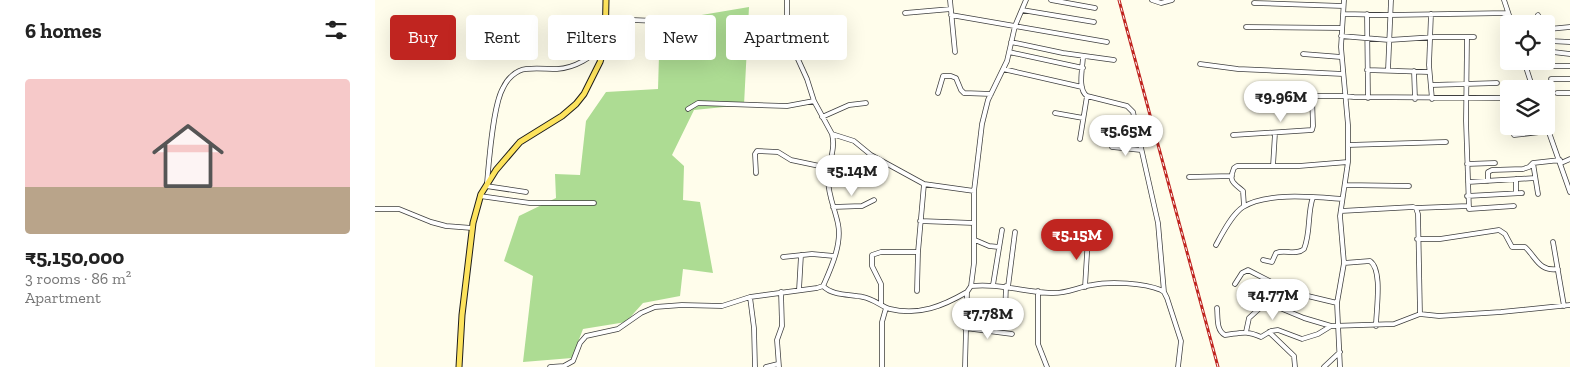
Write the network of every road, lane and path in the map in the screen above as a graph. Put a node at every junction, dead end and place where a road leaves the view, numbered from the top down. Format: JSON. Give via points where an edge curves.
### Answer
{"nodes":[{"id":1,"x":606,"y":0,"type":"edge"},
{"id":2,"x":787,"y":0,"type":"edge"},
{"id":3,"x":950,"y":0,"type":"edge"},
{"id":4,"x":1025,"y":0,"type":"edge"},
{"id":5,"x":1051,"y":0,"type":"edge"},
{"id":6,"x":1152,"y":0,"type":"edge"},
{"id":7,"x":1172,"y":0,"type":"edge"},
{"id":8,"x":1343,"y":0,"type":"edge"},
{"id":9,"x":1391,"y":0,"type":"edge"},
{"id":10,"x":1504,"y":0,"type":"edge"},
{"id":11,"x":1254,"y":3,"type":"dead end"},
{"id":12,"x":1343,"y":6,"type":"junction"},
{"id":13,"x":1095,"y":8,"type":"dead end"},
{"id":14,"x":951,"y":9,"type":"junction"},
{"id":15,"x":1022,"y":10,"type":"junction"},
{"id":16,"x":905,"y":13,"type":"dead end"},
{"id":17,"x":1508,"y":13,"type":"joint"},
{"id":18,"x":1343,"y":14,"type":"junction"},
{"id":19,"x":1367,"y":14,"type":"junction"},
{"id":20,"x":1431,"y":14,"type":"junction"},
{"id":21,"x":606,"y":15,"type":"edge"},
{"id":22,"x":951,"y":15,"type":"junction"},
{"id":23,"x":1390,"y":15,"type":"junction"},
{"id":24,"x":1094,"y":22,"type":"dead end"},
{"id":25,"x":1015,"y":26,"type":"junction"},
{"id":26,"x":1246,"y":27,"type":"dead end"},
{"id":27,"x":1570,"y":27,"type":"edge"},
{"id":28,"x":1341,"y":28,"type":"junction"},
{"id":29,"x":1555,"y":28,"type":"edge"},
{"id":30,"x":1341,"y":36,"type":"junction"},
{"id":31,"x":1429,"y":37,"type":"junction"},
{"id":32,"x":1467,"y":37,"type":"junction"},
{"id":33,"x":1474,"y":37,"type":"dead end"},
{"id":34,"x":1367,"y":39,"type":"junction"},
{"id":35,"x":1389,"y":40,"type":"junction"},
{"id":36,"x":1555,"y":41,"type":"edge"},
{"id":37,"x":1011,"y":42,"type":"junction"},
{"id":38,"x":1107,"y":42,"type":"dead end"},
{"id":39,"x":1570,"y":42,"type":"edge"},
{"id":40,"x":955,"y":52,"type":"dead end"},
{"id":41,"x":1009,"y":52,"type":"junction"},
{"id":42,"x":1555,"y":52,"type":"edge"},
{"id":43,"x":1303,"y":54,"type":"dead end"},
{"id":44,"x":1570,"y":54,"type":"edge"},
{"id":45,"x":1083,"y":56,"type":"junction"},
{"id":46,"x":1341,"y":57,"type":"junction"},
{"id":47,"x":583,"y":60,"type":"edge"},
{"id":48,"x":601,"y":60,"type":"edge"},
{"id":49,"x":1114,"y":60,"type":"dead end"},
{"id":50,"x":1200,"y":64,"type":"dead end"},
{"id":51,"x":1555,"y":66,"type":"edge"},
{"id":52,"x":1570,"y":66,"type":"edge"},
{"id":53,"x":1083,"y":68,"type":"junction"},
{"id":54,"x":1003,"y":69,"type":"junction"},
{"id":55,"x":1367,"y":70,"type":"junction"},
{"id":56,"x":1388,"y":70,"type":"junction"},
{"id":57,"x":1414,"y":71,"type":"junction"},
{"id":58,"x":1429,"y":72,"type":"junction"},
{"id":59,"x":1343,"y":74,"type":"junction"},
{"id":60,"x":1551,"y":79,"type":"dead end"},
{"id":61,"x":1570,"y":79,"type":"edge"},
{"id":62,"x":1497,"y":83,"type":"dead end"},
{"id":63,"x":1467,"y":84,"type":"junction"},
{"id":64,"x":1431,"y":85,"type":"junction"},
{"id":65,"x":1082,"y":87,"type":"junction"},
{"id":66,"x":938,"y":93,"type":"dead end"},
{"id":67,"x":1557,"y":93,"type":"dead end"},
{"id":68,"x":1570,"y":93,"type":"edge"},
{"id":69,"x":991,"y":94,"type":"junction"},
{"id":70,"x":1087,"y":96,"type":"junction"},
{"id":71,"x":1282,"y":96,"type":"dead end"},
{"id":72,"x":1312,"y":96,"type":"junction"},
{"id":73,"x":1344,"y":96,"type":"junction"},
{"id":74,"x":1368,"y":98,"type":"junction"},
{"id":75,"x":1415,"y":98,"type":"junction"},
{"id":76,"x":1467,"y":98,"type":"junction"},
{"id":77,"x":1500,"y":98,"type":"edge"},
{"id":78,"x":1432,"y":99,"type":"junction"},
{"id":79,"x":814,"y":101,"type":"junction"},
{"id":80,"x":866,"y":103,"type":"dead end"},
{"id":81,"x":688,"y":109,"type":"dead end"},
{"id":82,"x":1055,"y":113,"type":"dead end"},
{"id":83,"x":822,"y":117,"type":"junction"},
{"id":84,"x":1083,"y":118,"type":"junction"},
{"id":85,"x":1103,"y":124,"type":"dead end"},
{"id":86,"x":1137,"y":129,"type":"junction"},
{"id":87,"x":1101,"y":131,"type":"dead end"},
{"id":88,"x":1275,"y":133,"type":"junction"},
{"id":89,"x":832,"y":134,"type":"junction"},
{"id":90,"x":1233,"y":135,"type":"dead end"},
{"id":91,"x":1550,"y":135,"type":"edge"},
{"id":92,"x":1138,"y":137,"type":"junction"},
{"id":93,"x":1080,"y":139,"type":"dead end"},
{"id":94,"x":1446,"y":142,"type":"dead end"},
{"id":95,"x":1348,"y":145,"type":"junction"},
{"id":96,"x":1112,"y":147,"type":"dead end"},
{"id":97,"x":1141,"y":150,"type":"junction"},
{"id":98,"x":1570,"y":160,"type":"edge"},
{"id":99,"x":1348,"y":162,"type":"junction"},
{"id":100,"x":1560,"y":162,"type":"junction"},
{"id":101,"x":1495,"y":163,"type":"dead end"},
{"id":102,"x":1533,"y":163,"type":"junction"},
{"id":103,"x":1467,"y":164,"type":"junction"},
{"id":104,"x":1273,"y":166,"type":"junction"},
{"id":105,"x":829,"y":168,"type":"junction"},
{"id":106,"x":756,"y":173,"type":"dead end"},
{"id":107,"x":1189,"y":176,"type":"dead end"},
{"id":108,"x":1232,"y":176,"type":"junction"},
{"id":109,"x":1535,"y":178,"type":"junction"},
{"id":110,"x":1516,"y":179,"type":"junction"},
{"id":111,"x":1488,"y":181,"type":"junction"},
{"id":112,"x":1468,"y":182,"type":"junction"},
{"id":113,"x":924,"y":184,"type":"junction"},
{"id":114,"x":486,"y":185,"type":"junction"},
{"id":115,"x":1345,"y":185,"type":"junction"},
{"id":116,"x":1409,"y":186,"type":"dead end"},
{"id":117,"x":974,"y":191,"type":"junction"},
{"id":118,"x":526,"y":192,"type":"dead end"},
{"id":119,"x":1570,"y":192,"type":"edge"},
{"id":120,"x":1516,"y":193,"type":"junction"},
{"id":121,"x":1522,"y":193,"type":"dead end"},
{"id":122,"x":1537,"y":194,"type":"dead end"},
{"id":123,"x":480,"y":196,"type":"junction"},
{"id":124,"x":1467,"y":196,"type":"junction"},
{"id":125,"x":1313,"y":197,"type":"junction"},
{"id":126,"x":1342,"y":199,"type":"junction"},
{"id":127,"x":874,"y":200,"type":"dead end"},
{"id":128,"x":594,"y":203,"type":"dead end"},
{"id":129,"x":833,"y":206,"type":"junction"},
{"id":130,"x":1244,"y":206,"type":"junction"},
{"id":131,"x":1468,"y":206,"type":"junction"},
{"id":132,"x":1514,"y":206,"type":"dead end"},
{"id":133,"x":1416,"y":208,"type":"junction"},
{"id":134,"x":375,"y":209,"type":"edge"},
{"id":135,"x":1341,"y":210,"type":"junction"},
{"id":136,"x":920,"y":221,"type":"junction"},
{"id":137,"x":974,"y":223,"type":"junction"},
{"id":138,"x":472,"y":228,"type":"junction"},
{"id":139,"x":1001,"y":230,"type":"dead end"},
{"id":140,"x":1015,"y":232,"type":"dead end"},
{"id":141,"x":1088,"y":237,"type":"dead end"},
{"id":142,"x":1417,"y":239,"type":"junction"},
{"id":143,"x":975,"y":240,"type":"junction"},
{"id":144,"x":1553,"y":242,"type":"dead end"},
{"id":145,"x":1216,"y":245,"type":"dead end"},
{"id":146,"x":999,"y":246,"type":"junction"},
{"id":147,"x":918,"y":252,"type":"junction"},
{"id":148,"x":801,"y":255,"type":"junction"},
{"id":149,"x":783,"y":256,"type":"dead end"},
{"id":150,"x":834,"y":256,"type":"junction"},
{"id":151,"x":1263,"y":260,"type":"dead end"},
{"id":152,"x":1344,"y":263,"type":"junction"},
{"id":153,"x":1558,"y":269,"type":"junction"},
{"id":154,"x":1235,"y":284,"type":"dead end"},
{"id":155,"x":993,"y":285,"type":"junction"},
{"id":156,"x":823,"y":286,"type":"junction"},
{"id":157,"x":971,"y":286,"type":"junction"},
{"id":158,"x":1007,"y":287,"type":"junction"},
{"id":159,"x":1085,"y":287,"type":"junction"},
{"id":160,"x":799,"y":290,"type":"junction"},
{"id":161,"x":1287,"y":290,"type":"junction"},
{"id":162,"x":917,"y":291,"type":"dead end"},
{"id":163,"x":1038,"y":291,"type":"junction"},
{"id":164,"x":781,"y":292,"type":"junction"},
{"id":165,"x":967,"y":292,"type":"junction"},
{"id":166,"x":1164,"y":292,"type":"junction"},
{"id":167,"x":750,"y":297,"type":"junction"},
{"id":168,"x":881,"y":304,"type":"junction"},
{"id":169,"x":1337,"y":304,"type":"junction"},
{"id":170,"x":1570,"y":304,"type":"edge"},
{"id":171,"x":1564,"y":306,"type":"junction"},
{"id":172,"x":1261,"y":307,"type":"junction"},
{"id":173,"x":886,"y":308,"type":"junction"},
{"id":174,"x":1217,"y":308,"type":"dead end"},
{"id":175,"x":1005,"y":314,"type":"dead end"},
{"id":176,"x":1420,"y":314,"type":"junction"},
{"id":177,"x":1335,"y":325,"type":"junction"},
{"id":178,"x":1376,"y":326,"type":"junction"},
{"id":179,"x":965,"y":328,"type":"junction"},
{"id":180,"x":1246,"y":332,"type":"junction"},
{"id":181,"x":1269,"y":332,"type":"junction"},
{"id":182,"x":1012,"y":334,"type":"dead end"},
{"id":183,"x":1340,"y":352,"type":"junction"},
{"id":184,"x":779,"y":366,"type":"edge"},
{"id":185,"x":459,"y":367,"type":"edge"},
{"id":186,"x":551,"y":367,"type":"edge"},
{"id":187,"x":755,"y":367,"type":"edge"},
{"id":188,"x":766,"y":367,"type":"edge"},
{"id":189,"x":883,"y":367,"type":"edge"},
{"id":190,"x":965,"y":367,"type":"edge"},
{"id":191,"x":1047,"y":367,"type":"edge"},
{"id":192,"x":1178,"y":367,"type":"edge"},
{"id":193,"x":1295,"y":367,"type":"edge"},
{"id":194,"x":1324,"y":367,"type":"edge"},
{"id":195,"x":1340,"y":367,"type":"edge"}],
"edges":[{"from":1,"to":21,"type":"main road"},
{"from":2,"to":79,"type":"street","via":[[792,46]]},
{"from":3,"to":14,"type":"street"},
{"from":4,"to":15,"type":"street"},
{"from":5,"to":13,"type":"street"},
{"from":6,"to":7,"type":"street","via":[[1161,3]]},
{"from":8,"to":12,"type":"street"},
{"from":9,"to":23,"type":"street"},
{"from":10,"to":17,"type":"street"},
{"from":11,"to":12,"type":"street"},
{"from":12,"to":18,"type":"street"},
{"from":14,"to":16,"type":"street"},
{"from":14,"to":22,"type":"street"},
{"from":15,"to":24,"type":"street"},
{"from":15,"to":25,"type":"street"},
{"from":17,"to":20,"type":"street"},
{"from":18,"to":19,"type":"street"},
{"from":18,"to":28,"type":"street"},
{"from":19,"to":23,"type":"street"},
{"from":19,"to":34,"type":"street"},
{"from":20,"to":23,"type":"street"},
{"from":20,"to":31,"type":"street"},
{"from":22,"to":25,"type":"street"},
{"from":22,"to":40,"type":"street"},
{"from":23,"to":35,"type":"street"},
{"from":25,"to":37,"type":"street"},
{"from":25,"to":38,"type":"street"},
{"from":26,"to":28,"type":"street"},
{"from":27,"to":29,"type":"street"},
{"from":28,"to":30,"type":"street"},
{"from":30,"to":34,"type":"street"},
{"from":30,"to":46,"type":"street"},
{"from":31,"to":32,"type":"street"},
{"from":31,"to":35,"type":"street"},
{"from":31,"to":58,"type":"street"},
{"from":32,"to":33,"type":"street"},
{"from":32,"to":63,"type":"street"},
{"from":34,"to":35,"type":"street"},
{"from":34,"to":55,"type":"street"},
{"from":35,"to":56,"type":"street"},
{"from":36,"to":39,"type":"street"},
{"from":37,"to":41,"type":"street"},
{"from":37,"to":45,"type":"street"},
{"from":41,"to":53,"type":"street"},
{"from":41,"to":54,"type":"street"},
{"from":42,"to":44,"type":"street"},
{"from":43,"to":46,"type":"street"},
{"from":45,"to":49,"type":"street"},
{"from":45,"to":53,"type":"street"},
{"from":46,"to":59,"type":"street"},
{"from":47,"to":114,"type":"street","via":[[559,69],[525,69],[509,79],[499,98]]},
{"from":48,"to":114,"type":"main road","via":[[593,79],[576,104],[520,142]]},
{"from":50,"to":59,"type":"street"},
{"from":51,"to":52,"type":"street"},
{"from":53,"to":65,"type":"street"},
{"from":54,"to":65,"type":"street"},
{"from":54,"to":69,"type":"street"},
{"from":55,"to":56,"type":"street"},
{"from":55,"to":74,"type":"street"},
{"from":56,"to":57,"type":"street"},
{"from":57,"to":58,"type":"street"},
{"from":57,"to":75,"type":"street"},
{"from":58,"to":64,"type":"street"},
{"from":59,"to":73,"type":"street"},
{"from":60,"to":61,"type":"street"},
{"from":62,"to":63,"type":"street"},
{"from":63,"to":64,"type":"street"},
{"from":63,"to":76,"type":"street"},
{"from":64,"to":78,"type":"street"},
{"from":65,"to":70,"type":"street"},
{"from":66,"to":69,"type":"street","via":[[943,76],[948,75],[956,78],[964,93]]},
{"from":67,"to":68,"type":"street"},
{"from":69,"to":117,"type":"street","via":[[979,140]]},
{"from":70,"to":84,"type":"street"},
{"from":70,"to":86,"type":"street","via":[[1127,106],[1133,112]]},
{"from":71,"to":72,"type":"street"},
{"from":72,"to":73,"type":"street"},
{"from":72,"to":88,"type":"street","via":[[1312,130]]},
{"from":73,"to":74,"type":"street"},
{"from":73,"to":95,"type":"street"},
{"from":74,"to":75,"type":"street"},
{"from":75,"to":78,"type":"street"},
{"from":76,"to":77,"type":"street"},
{"from":76,"to":78,"type":"street"},
{"from":76,"to":103,"type":"street"},
{"from":79,"to":81,"type":"street","via":[[787,106],[698,103]]},
{"from":79,"to":83,"type":"street"},
{"from":80,"to":83,"type":"street","via":[[844,107]]},
{"from":82,"to":84,"type":"street"},
{"from":83,"to":89,"type":"street"},
{"from":84,"to":93,"type":"street"},
{"from":85,"to":86,"type":"street"},
{"from":86,"to":92,"type":"street"},
{"from":87,"to":92,"type":"street"},
{"from":88,"to":90,"type":"street"},
{"from":88,"to":104,"type":"street"},
{"from":89,"to":105,"type":"street"},
{"from":89,"to":113,"type":"street","via":[[854,141],[875,158]]},
{"from":91,"to":100,"type":"street"},
{"from":92,"to":97,"type":"street"},
{"from":94,"to":95,"type":"street"},
{"from":95,"to":99,"type":"street"},
{"from":96,"to":97,"type":"street"},
{"from":97,"to":166,"type":"street","via":[[1158,223]]},
{"from":98,"to":100,"type":"street"},
{"from":99,"to":104,"type":"street"},
{"from":99,"to":115,"type":"street"},
{"from":100,"to":102,"type":"street"},
{"from":100,"to":119,"type":"street"},
{"from":101,"to":103,"type":"street"},
{"from":102,"to":109,"type":"street"},
{"from":102,"to":111,"type":"street","via":[[1523,169],[1492,170],[1488,172]]},
{"from":103,"to":112,"type":"street"},
{"from":104,"to":108,"type":"street","via":[[1237,166]]},
{"from":105,"to":106,"type":"street","via":[[791,160],[777,152],[757,151]]},
{"from":105,"to":129,"type":"street"},
{"from":107,"to":108,"type":"street"},
{"from":108,"to":130,"type":"street","via":[[1233,184],[1243,191]]},
{"from":109,"to":110,"type":"street"},
{"from":109,"to":122,"type":"street"},
{"from":110,"to":111,"type":"street"},
{"from":110,"to":120,"type":"street"},
{"from":111,"to":112,"type":"street"},
{"from":112,"to":124,"type":"street"},
{"from":113,"to":117,"type":"street"},
{"from":113,"to":136,"type":"street"},
{"from":114,"to":118,"type":"street"},
{"from":114,"to":123,"type":"main road"},
{"from":115,"to":116,"type":"street"},
{"from":115,"to":126,"type":"street"},
{"from":117,"to":137,"type":"street"},
{"from":120,"to":121,"type":"street"},
{"from":120,"to":124,"type":"street"},
{"from":123,"to":128,"type":"street","via":[[530,203]]},
{"from":123,"to":138,"type":"main road"},
{"from":124,"to":131,"type":"street"},
{"from":125,"to":126,"type":"street"},
{"from":125,"to":130,"type":"street","via":[[1262,200]]},
{"from":125,"to":151,"type":"street","via":[[1304,249],[1277,252],[1272,262]]},
{"from":126,"to":135,"type":"street"},
{"from":127,"to":129,"type":"street","via":[[862,206]]},
{"from":129,"to":150,"type":"street","via":[[839,233]]},
{"from":130,"to":145,"type":"street"},
{"from":131,"to":132,"type":"street","via":[[1471,210]]},
{"from":131,"to":133,"type":"street"},
{"from":133,"to":135,"type":"street"},
{"from":133,"to":142,"type":"street"},
{"from":134,"to":138,"type":"street","via":[[399,209],[446,226]]},
{"from":135,"to":152,"type":"street"},
{"from":136,"to":137,"type":"street"},
{"from":136,"to":147,"type":"street"},
{"from":137,"to":143,"type":"street"},
{"from":138,"to":185,"type":"main road"},
{"from":139,"to":146,"type":"street"},
{"from":140,"to":158,"type":"street"},
{"from":141,"to":159,"type":"street"},
{"from":142,"to":153,"type":"street","via":[[1440,239],[1499,230],[1512,247],[1525,247],[1544,268]]},
{"from":142,"to":176,"type":"street"},
{"from":143,"to":146,"type":"street"},
{"from":143,"to":157,"type":"street"},
{"from":144,"to":153,"type":"street"},
{"from":146,"to":155,"type":"street"},
{"from":147,"to":162,"type":"street"},
{"from":147,"to":168,"type":"street","via":[[872,255],[872,266],[881,284]]},
{"from":148,"to":149,"type":"street"},
{"from":148,"to":150,"type":"street"},
{"from":148,"to":160,"type":"street"},
{"from":150,"to":156,"type":"street"},
{"from":152,"to":169,"type":"street"},
{"from":152,"to":178,"type":"street","via":[[1370,261],[1375,266],[1378,278]]},
{"from":153,"to":171,"type":"street"},
{"from":154,"to":161,"type":"street","via":[[1241,273],[1248,270]]},
{"from":155,"to":157,"type":"street"},
{"from":155,"to":158,"type":"street"},
{"from":156,"to":160,"type":"street"},
{"from":156,"to":168,"type":"street","via":[[831,292],[869,298]]},
{"from":157,"to":165,"type":"street"},
{"from":158,"to":163,"type":"street"},
{"from":158,"to":175,"type":"street"},
{"from":159,"to":163,"type":"street","via":[[1058,293]]},
{"from":159,"to":166,"type":"street","via":[[1118,284],[1157,288]]},
{"from":160,"to":164,"type":"street"},
{"from":161,"to":169,"type":"street"},
{"from":161,"to":172,"type":"street","via":[[1268,296]]},
{"from":163,"to":191,"type":"street","via":[[1039,344]]},
{"from":164,"to":167,"type":"street"},
{"from":164,"to":184,"type":"street","via":[[783,320],[777,340]]},
{"from":165,"to":173,"type":"street","via":[[928,309]]},
{"from":165,"to":179,"type":"street"},
{"from":166,"to":192,"type":"street","via":[[1181,341]]},
{"from":167,"to":186,"type":"street","via":[[722,306],[682,305],[649,309],[618,329],[586,336],[573,361]]},
{"from":167,"to":187,"type":"street"},
{"from":168,"to":173,"type":"street"},
{"from":169,"to":177,"type":"street"},
{"from":170,"to":171,"type":"street"},
{"from":171,"to":176,"type":"street","via":[[1439,316]]},
{"from":172,"to":177,"type":"street","via":[[1281,308],[1304,318]]},
{"from":172,"to":180,"type":"street","via":[[1249,318]]},
{"from":173,"to":189,"type":"street"},
{"from":174,"to":180,"type":"street","via":[[1223,334]]},
{"from":176,"to":178,"type":"street","via":[[1394,324]]},
{"from":177,"to":178,"type":"street"},
{"from":177,"to":181,"type":"street","via":[[1303,339],[1283,330]]},
{"from":177,"to":183,"type":"street"},
{"from":179,"to":182,"type":"street"},
{"from":179,"to":190,"type":"street"},
{"from":180,"to":181,"type":"street","via":[[1261,337]]},
{"from":181,"to":193,"type":"street","via":[[1294,356]]},
{"from":183,"to":194,"type":"street"},
{"from":183,"to":195,"type":"street"},
{"from":184,"to":188,"type":"street"}]}
